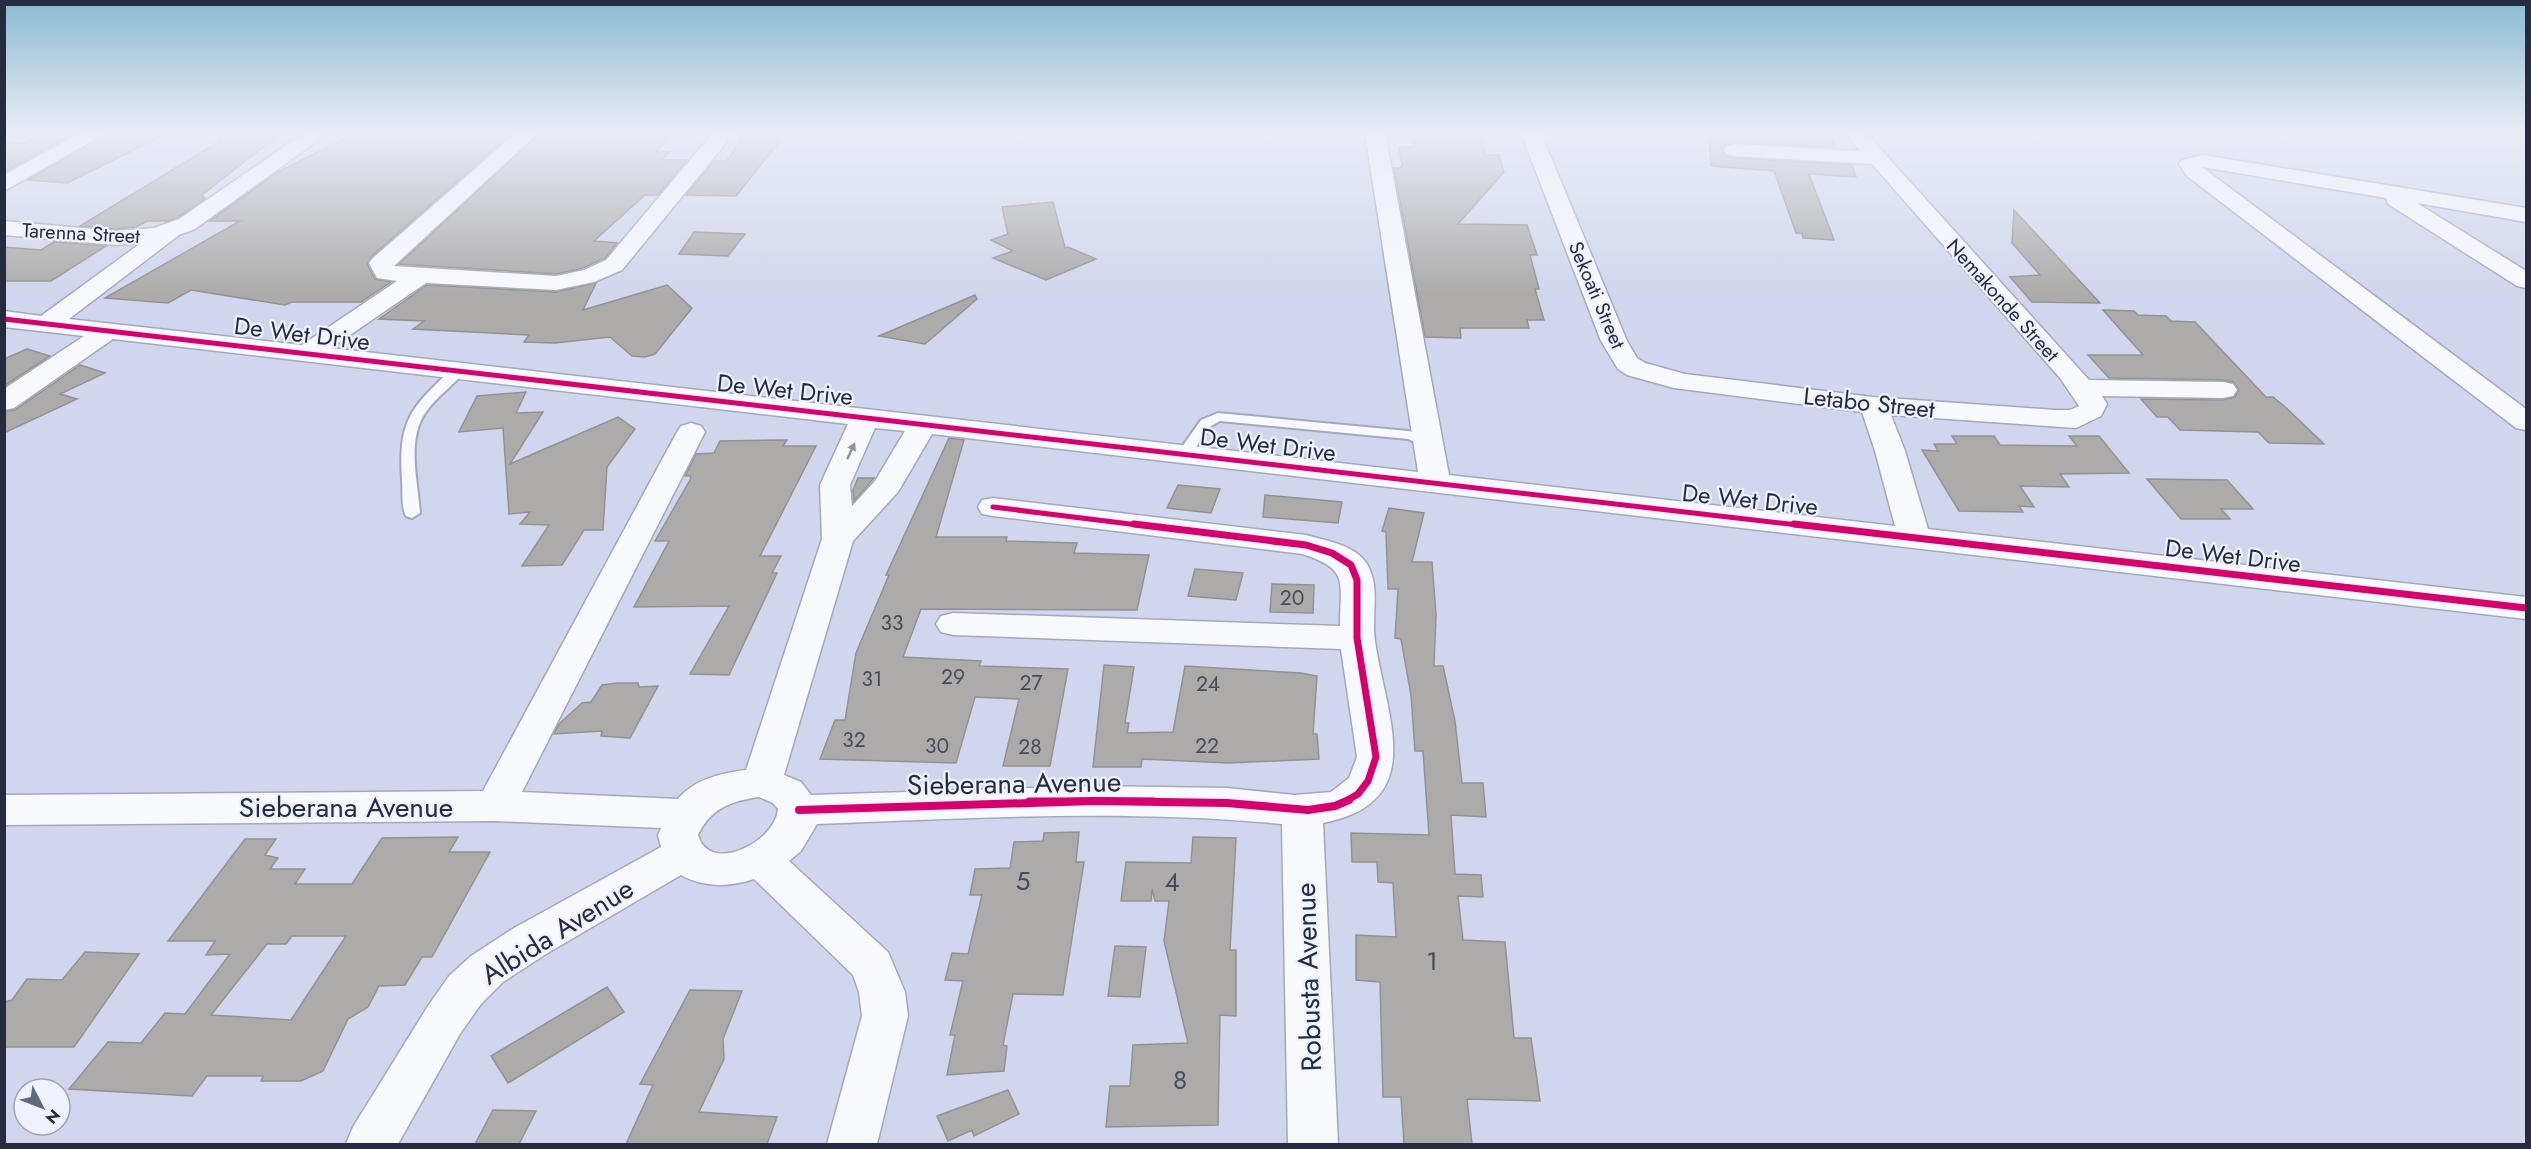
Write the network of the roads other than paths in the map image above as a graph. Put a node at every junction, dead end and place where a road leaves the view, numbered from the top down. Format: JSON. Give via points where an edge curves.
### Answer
{"nodes":[{"id":1,"x":236,"y":187,"type":"edge"},
{"id":2,"x":467,"y":187,"type":"edge"},
{"id":3,"x":679,"y":187,"type":"edge"},
{"id":4,"x":1384,"y":187,"type":"edge"},
{"id":5,"x":1553,"y":187,"type":"edge"},
{"id":6,"x":1901,"y":187,"type":"edge"},
{"id":7,"x":2213,"y":187,"type":"edge"},
{"id":8,"x":2362,"y":187,"type":"edge"},
{"id":9,"x":2383,"y":190,"type":"junction"},
{"id":10,"x":2526,"y":215,"type":"edge"},
{"id":11,"x":4,"y":228,"type":"edge"},
{"id":12,"x":166,"y":233,"type":"junction"},
{"id":13,"x":423,"y":274,"type":"junction"},
{"id":14,"x":2526,"y":282,"type":"edge"},
{"id":15,"x":368,"y":284,"type":"junction"},
{"id":16,"x":2526,"y":298,"type":"edge"},
{"id":17,"x":4,"y":319,"type":"edge"},
{"id":18,"x":47,"y":323,"type":"junction"},
{"id":19,"x":110,"y":330,"type":"junction"},
{"id":20,"x":277,"y":349,"type":"junction"},
{"id":21,"x":306,"y":354,"type":"junction"},
{"id":22,"x":458,"y":371,"type":"junction"},
{"id":23,"x":1652,"y":376,"type":"joint"},
{"id":24,"x":2223,"y":390,"type":"dead end"},
{"id":25,"x":2085,"y":401,"type":"junction"},
{"id":26,"x":4,"y":402,"type":"edge"},
{"id":27,"x":1873,"y":405,"type":"junction"},
{"id":28,"x":866,"y":417,"type":"junction"},
{"id":29,"x":2526,"y":422,"type":"edge"},
{"id":30,"x":923,"y":424,"type":"junction"},
{"id":31,"x":691,"y":432,"type":"dead end"},
{"id":32,"x":1429,"y":444,"type":"junction"},
{"id":33,"x":1184,"y":454,"type":"junction"},
{"id":34,"x":1435,"y":482,"type":"junction"},
{"id":35,"x":993,"y":507,"type":"dead end"},
{"id":36,"x":412,"y":513,"type":"dead end"},
{"id":37,"x":1914,"y":537,"type":"junction"},
{"id":38,"x":838,"y":539,"type":"junction"},
{"id":39,"x":2526,"y":608,"type":"edge"},
{"id":40,"x":953,"y":624,"type":"dead end"},
{"id":41,"x":1357,"y":638,"type":"junction"},
{"id":42,"x":762,"y":782,"type":"junction"},
{"id":43,"x":495,"y":806,"type":"junction"},
{"id":44,"x":1302,"y":809,"type":"junction"},
{"id":45,"x":4,"y":810,"type":"edge"},
{"id":46,"x":799,"y":810,"type":"junction"},
{"id":47,"x":685,"y":834,"type":"junction"},
{"id":48,"x":761,"y":860,"type":"junction"},
{"id":49,"x":371,"y":1144,"type":"edge"},
{"id":50,"x":852,"y":1144,"type":"edge"},
{"id":51,"x":1313,"y":1144,"type":"edge"}],
"edges":[{"from":1,"to":12,"type":"street"},
{"from":2,"to":15,"type":"street","via":[[381,263]]},
{"from":3,"to":13,"type":"street","via":[[614,265],[603,272],[556,283]]},
{"from":4,"to":32,"type":"street"},
{"from":5,"to":23,"type":"street","name":"Sekoati Street","via":[[1614,340],[1627,363]]},
{"from":6,"to":25,"type":"street","name":"Nemakonde Street"},
{"from":7,"to":29,"type":"street"},
{"from":8,"to":9,"type":"street"},
{"from":9,"to":10,"type":"street"},
{"from":9,"to":14,"type":"street"},
{"from":11,"to":12,"type":"street","name":"Tarenna Street","via":[[116,238]]},
{"from":12,"to":18,"type":"street"},
{"from":13,"to":15,"type":"street"},
{"from":13,"to":21,"type":"street"},
{"from":14,"to":16,"type":"street","via":[[2516,290]]},
{"from":15,"to":20,"type":"street"},
{"from":17,"to":18,"type":"street","name":"De Wet Drive"},
{"from":18,"to":19,"type":"street","name":"De Wet Drive"},
{"from":19,"to":20,"type":"street","name":"De Wet Drive"},
{"from":19,"to":26,"type":"street"},
{"from":20,"to":21,"type":"street","name":"De Wet Drive"},
{"from":21,"to":22,"type":"street","name":"De Wet Drive"},
{"from":22,"to":28,"type":"street","name":"De Wet Drive"},
{"from":22,"to":36,"type":"lane","via":[[413,422],[409,435]]},
{"from":23,"to":27,"type":"street","name":"Letabo Street"},
{"from":24,"to":25,"type":"street","name":"Letabo Street"},
{"from":25,"to":27,"type":"street","name":"Letabo Street","via":[[2076,419]]},
{"from":27,"to":37,"type":"street"},
{"from":28,"to":30,"type":"street","name":"De Wet Drive"},
{"from":38,"to":28,"type":"street","one_way":true,"via":[[835,485]]},
{"from":30,"to":33,"type":"street","name":"De Wet Drive"},
{"from":30,"to":38,"type":"street","via":[[887,486]]},
{"from":31,"to":43,"type":"street"},
{"from":32,"to":33,"type":"lane","via":[[1408,435],[1218,417],[1206,423]]},
{"from":32,"to":34,"type":"street"},
{"from":33,"to":34,"type":"street","name":"De Wet Drive"},
{"from":34,"to":37,"type":"street","name":"De Wet Drive"},
{"from":35,"to":41,"type":"street","name":"Sieberana Avenue","via":[[1306,545],[1332,553],[1351,565],[1357,580]]},
{"from":37,"to":39,"type":"street","name":"De Wet Drive"},
{"from":38,"to":42,"type":"street"},
{"from":40,"to":41,"type":"street"},
{"from":41,"to":44,"type":"street","name":"Sieberana Avenue","via":[[1376,757],[1373,774],[1352,800]]},
{"from":42,"to":46,"type":"street","via":[[781,786],[794,796]]},
{"from":42,"to":47,"type":"street","via":[[710,794]]},
{"from":43,"to":45,"type":"street","name":"Sieberana Avenue"},
{"from":43,"to":47,"type":"street","name":"Sieberana Avenue"},
{"from":44,"to":46,"type":"street","name":"Sieberana Avenue","via":[[1229,803],[1039,801]]},
{"from":44,"to":51,"type":"street","name":"Robusta Avenue"},
{"from":46,"to":48,"type":"street","via":[[798,824],[790,838]]},
{"from":47,"to":48,"type":"street","via":[[702,867],[730,869]]},
{"from":47,"to":49,"type":"street","name":"Albida Avenue","via":[[487,969],[465,990]]},
{"from":48,"to":50,"type":"street","via":[[872,965],[882,992],[885,1016]]}]}
